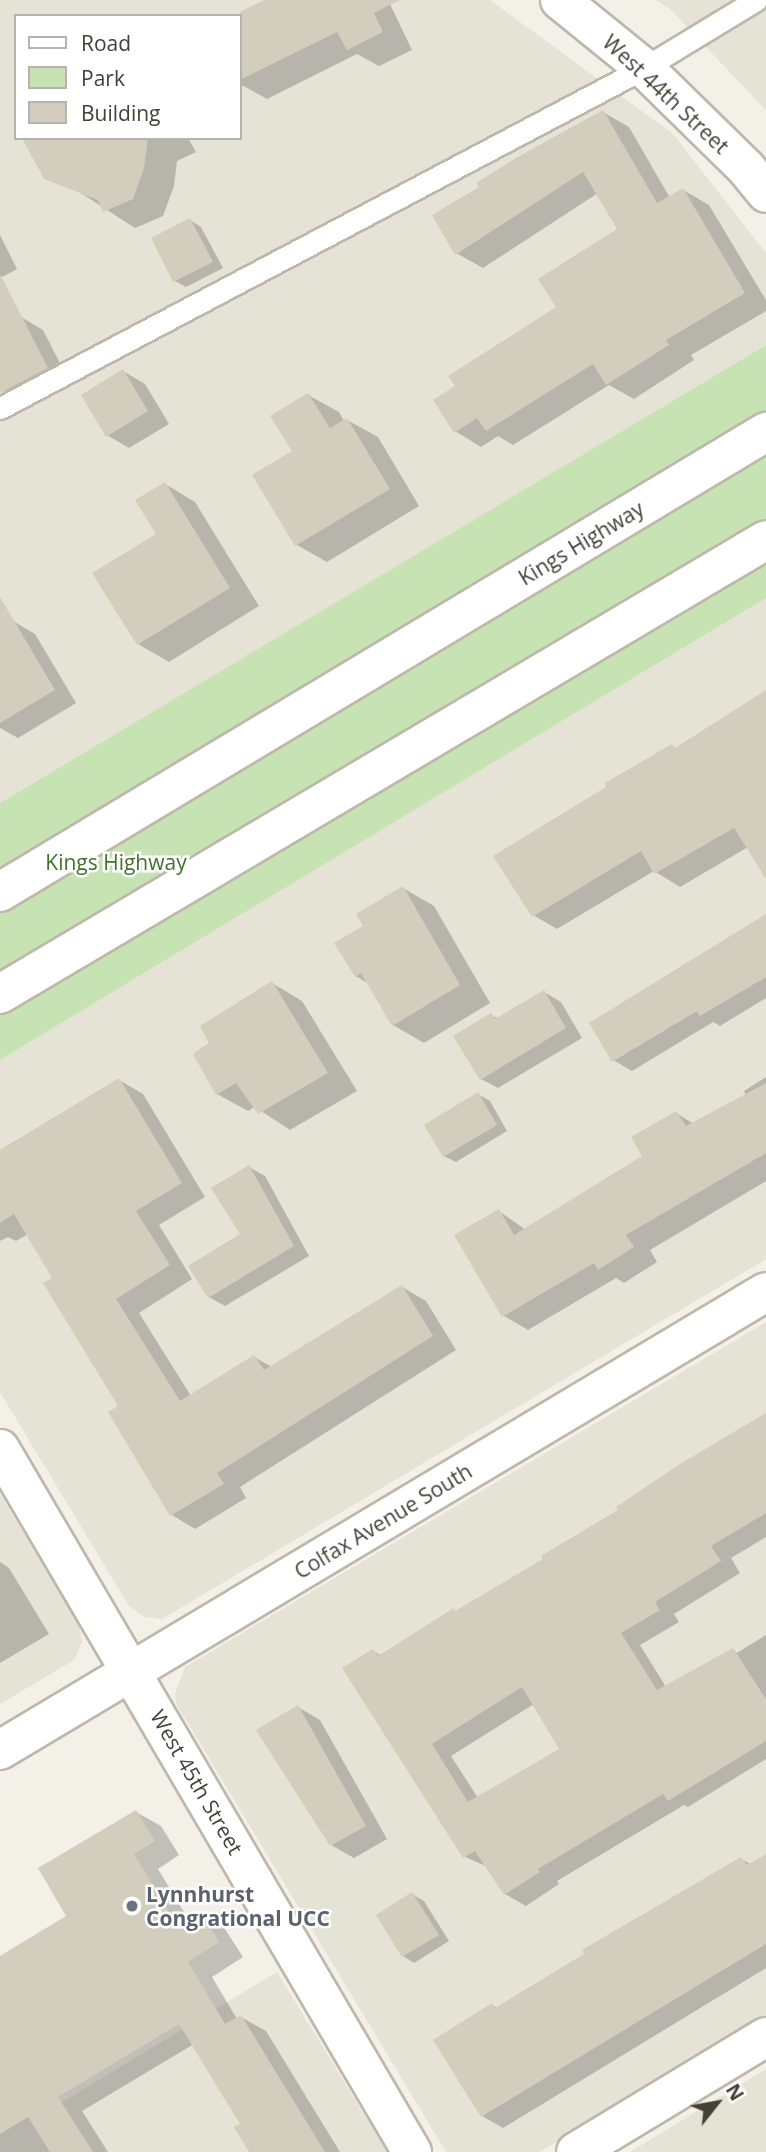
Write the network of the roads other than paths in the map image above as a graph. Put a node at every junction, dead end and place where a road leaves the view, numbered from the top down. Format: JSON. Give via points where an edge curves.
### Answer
{"nodes":[{"id":1,"x":560,"y":0,"type":"edge"},
{"id":2,"x":756,"y":0,"type":"edge"},
{"id":3,"x":644,"y":68,"type":"junction"},
{"id":4,"x":766,"y":193,"type":"edge"},
{"id":5,"x":0,"y":408,"type":"edge"},
{"id":6,"x":766,"y":432,"type":"edge"},
{"id":7,"x":766,"y":540,"type":"edge"},
{"id":8,"x":0,"y":892,"type":"edge"},
{"id":9,"x":0,"y":994,"type":"edge"},
{"id":10,"x":766,"y":1293,"type":"edge"},
{"id":11,"x":0,"y":1450,"type":"edge"},
{"id":12,"x":133,"y":1671,"type":"junction"},
{"id":13,"x":0,"y":1749,"type":"edge"},
{"id":14,"x":766,"y":2037,"type":"edge"},
{"id":15,"x":412,"y":2152,"type":"edge"},
{"id":16,"x":576,"y":2152,"type":"edge"}],
"edges":[{"from":1,"to":3,"type":"street","name":"West 44th Street"},
{"from":2,"to":3,"type":"lane"},
{"from":3,"to":4,"type":"street","name":"West 44th Street"},
{"from":3,"to":5,"type":"lane"},
{"from":6,"to":8,"type":"street","name":"Kings Highway"},
{"from":7,"to":9,"type":"street"},
{"from":10,"to":12,"type":"street","name":"Colfax Avenue South"},
{"from":11,"to":12,"type":"street","name":"West 45th Street"},
{"from":12,"to":13,"type":"street","name":"Colfax Avenue South"},
{"from":12,"to":15,"type":"street","name":"West 45th Street"},
{"from":14,"to":16,"type":"street"}]}
